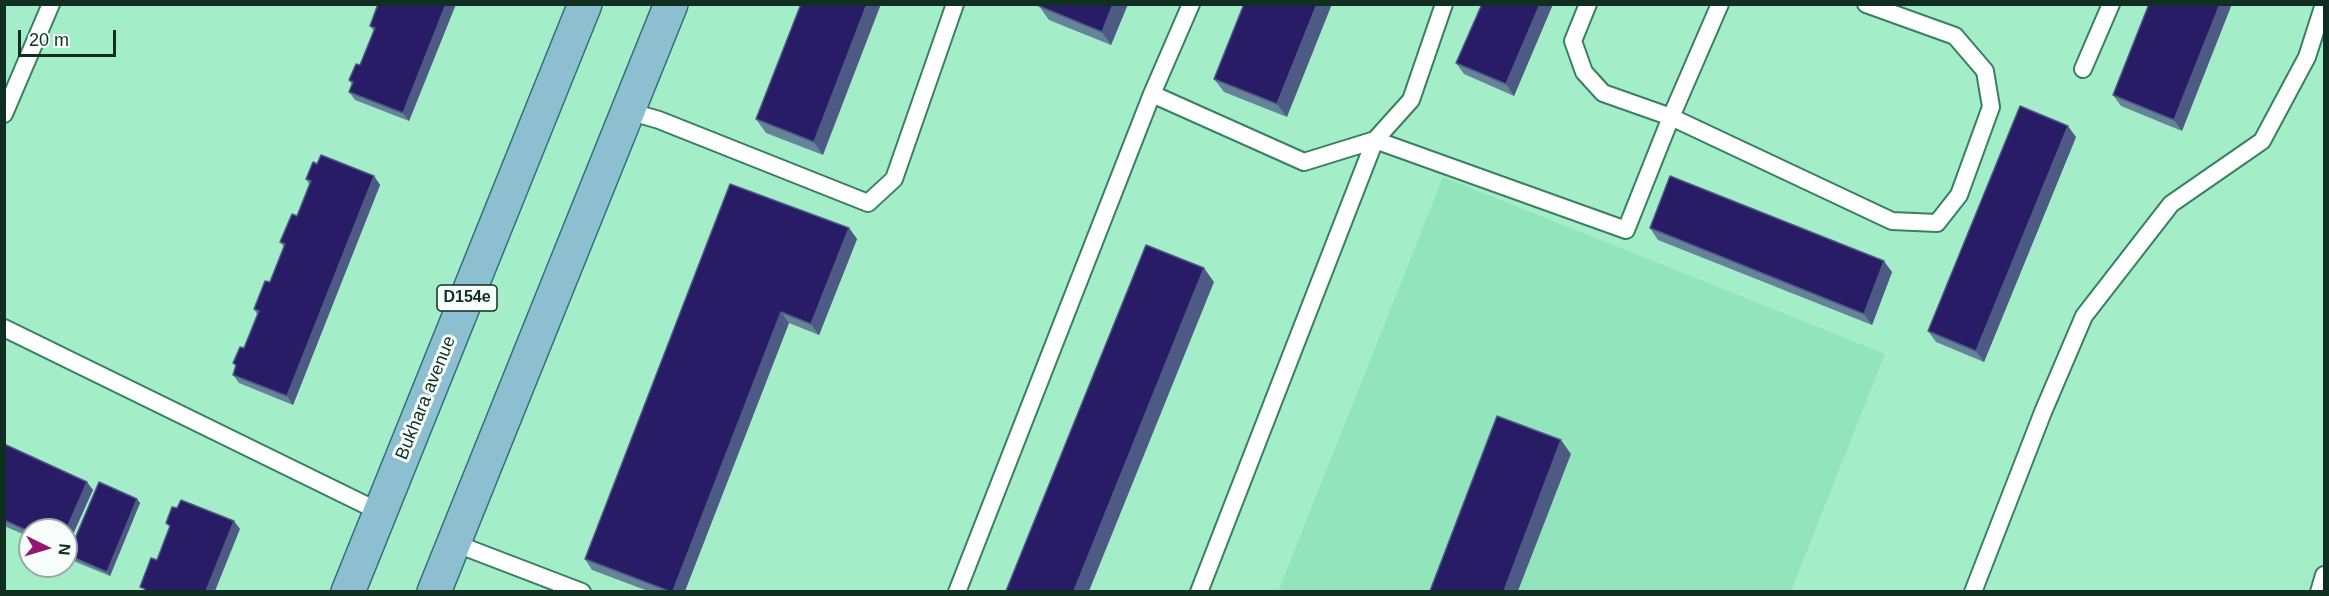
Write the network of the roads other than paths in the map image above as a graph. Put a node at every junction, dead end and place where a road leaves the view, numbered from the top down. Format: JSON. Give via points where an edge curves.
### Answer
{"nodes":[{"id":1,"x":51,"y":4,"type":"edge"},
{"id":2,"x":585,"y":4,"type":"edge"},
{"id":3,"x":671,"y":4,"type":"edge"},
{"id":4,"x":955,"y":4,"type":"edge"},
{"id":5,"x":1191,"y":4,"type":"edge"},
{"id":6,"x":1444,"y":4,"type":"edge"},
{"id":7,"x":1588,"y":4,"type":"edge"},
{"id":8,"x":1720,"y":4,"type":"edge"},
{"id":9,"x":1866,"y":4,"type":"edge"},
{"id":10,"x":2111,"y":4,"type":"edge"},
{"id":11,"x":2324,"y":4,"type":"edge"},
{"id":12,"x":2083,"y":69,"type":"dead end"},
{"id":13,"x":1152,"y":94,"type":"junction"},
{"id":14,"x":628,"y":111,"type":"junction"},
{"id":15,"x":4,"y":114,"type":"edge"},
{"id":16,"x":1671,"y":117,"type":"junction"},
{"id":17,"x":1375,"y":140,"type":"junction"},
{"id":18,"x":4,"y":328,"type":"edge"},
{"id":19,"x":380,"y":512,"type":"junction"},
{"id":20,"x":454,"y":543,"type":"junction"},
{"id":21,"x":2325,"y":575,"type":"edge"},
{"id":22,"x":348,"y":591,"type":"edge"},
{"id":23,"x":434,"y":591,"type":"edge"},
{"id":24,"x":582,"y":591,"type":"edge"},
{"id":25,"x":957,"y":591,"type":"edge"},
{"id":26,"x":1199,"y":591,"type":"edge"},
{"id":27,"x":1973,"y":591,"type":"edge"},
{"id":28,"x":2319,"y":591,"type":"edge"}],
"edges":[{"from":1,"to":15,"type":"lane"},
{"from":2,"to":19,"type":"main road","name":"Bukhara avenue","number":"D154e"},
{"from":3,"to":14,"type":"main road"},
{"from":4,"to":14,"type":"lane","via":[[894,179],[868,203]]},
{"from":5,"to":13,"type":"lane"},
{"from":6,"to":17,"type":"lane","via":[[1411,100]]},
{"from":7,"to":16,"type":"lane","via":[[1573,41],[1584,72],[1603,93]]},
{"from":8,"to":16,"type":"lane"},
{"from":9,"to":16,"type":"lane","via":[[1955,36],[1985,70],[1991,106],[1959,195],[1937,223],[1892,221]]},
{"from":10,"to":12,"type":"lane"},
{"from":11,"to":27,"type":"lane","via":[[2307,57],[2262,141],[2172,204],[2084,316]]},
{"from":13,"to":17,"type":"lane","via":[[1304,162]]},
{"from":13,"to":25,"type":"lane"},
{"from":14,"to":20,"type":"main road"},
{"from":16,"to":17,"type":"lane","via":[[1626,230]]},
{"from":17,"to":26,"type":"lane"},
{"from":18,"to":19,"type":"lane"},
{"from":19,"to":22,"type":"main road","name":"Bukhara avenue","number":"D154e"},
{"from":20,"to":23,"type":"main road"},
{"from":20,"to":24,"type":"lane"},
{"from":21,"to":28,"type":"lane"}]}
